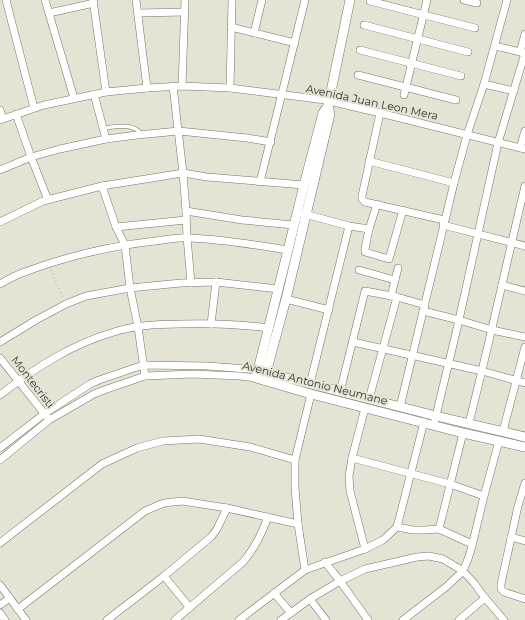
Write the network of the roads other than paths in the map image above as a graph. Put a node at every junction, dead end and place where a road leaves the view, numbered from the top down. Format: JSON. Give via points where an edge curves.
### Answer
{"nodes":[{"id":1,"x":6,"y":0,"type":"edge"},
{"id":2,"x":45,"y":0,"type":"edge"},
{"id":3,"x":136,"y":0,"type":"edge"},
{"id":4,"x":185,"y":0,"type":"edge"},
{"id":5,"x":232,"y":0,"type":"edge"},
{"id":6,"x":262,"y":0,"type":"edge"},
{"id":7,"x":305,"y":0,"type":"edge"},
{"id":8,"x":350,"y":0,"type":"edge"},
{"id":9,"x":370,"y":0,"type":"edge"},
{"id":10,"x":427,"y":0,"type":"edge"},
{"id":11,"x":464,"y":0,"type":"edge"},
{"id":12,"x":507,"y":0,"type":"edge"},
{"id":13,"x":94,"y":1,"type":"edge"},
{"id":14,"x":477,"y":3,"type":"dead end"},
{"id":15,"x":185,"y":12,"type":"junction"},
{"id":16,"x":49,"y":13,"type":"junction"},
{"id":17,"x":138,"y":13,"type":"junction"},
{"id":18,"x":424,"y":14,"type":"junction"},
{"id":19,"x":364,"y":26,"type":"dead end"},
{"id":20,"x":231,"y":27,"type":"junction"},
{"id":21,"x":475,"y":28,"type":"dead end"},
{"id":22,"x":254,"y":33,"type":"junction"},
{"id":23,"x":525,"y":34,"type":"edge"},
{"id":24,"x":418,"y":39,"type":"junction"},
{"id":25,"x":295,"y":43,"type":"junction"},
{"id":26,"x":495,"y":46,"type":"junction"},
{"id":27,"x":360,"y":50,"type":"dead end"},
{"id":28,"x":468,"y":52,"type":"dead end"},
{"id":29,"x":523,"y":53,"type":"edge"},
{"id":30,"x":412,"y":62,"type":"junction"},
{"id":31,"x":358,"y":74,"type":"dead end"},
{"id":32,"x":461,"y":76,"type":"dead end"},
{"id":33,"x":484,"y":84,"type":"junction"},
{"id":34,"x":173,"y":86,"type":"junction"},
{"id":35,"x":182,"y":86,"type":"junction"},
{"id":36,"x":406,"y":86,"type":"junction"},
{"id":37,"x":147,"y":88,"type":"junction"},
{"id":38,"x":230,"y":88,"type":"junction"},
{"id":39,"x":514,"y":91,"type":"junction"},
{"id":40,"x":106,"y":92,"type":"junction"},
{"id":41,"x":94,"y":94,"type":"junction"},
{"id":42,"x":282,"y":94,"type":"junction"},
{"id":43,"x":404,"y":95,"type":"dead end"},
{"id":44,"x":74,"y":98,"type":"junction"},
{"id":45,"x":456,"y":100,"type":"dead end"},
{"id":46,"x":328,"y":104,"type":"junction"},
{"id":47,"x":34,"y":108,"type":"junction"},
{"id":48,"x":0,"y":110,"type":"edge"},
{"id":49,"x":380,"y":112,"type":"junction"},
{"id":50,"x":16,"y":114,"type":"junction"},
{"id":51,"x":1,"y":119,"type":"edge"},
{"id":52,"x":103,"y":128,"type":"junction"},
{"id":53,"x":179,"y":131,"type":"junction"},
{"id":54,"x":525,"y":131,"type":"edge"},
{"id":55,"x":142,"y":135,"type":"junction"},
{"id":56,"x":467,"y":135,"type":"junction"},
{"id":57,"x":106,"y":139,"type":"junction"},
{"id":58,"x":271,"y":142,"type":"junction"},
{"id":59,"x":498,"y":143,"type":"junction"},
{"id":60,"x":522,"y":149,"type":"edge"},
{"id":61,"x":31,"y":157,"type":"junction"},
{"id":62,"x":369,"y":161,"type":"junction"},
{"id":63,"x":0,"y":170,"type":"edge"},
{"id":64,"x":183,"y":173,"type":"junction"},
{"id":65,"x":260,"y":182,"type":"junction"},
{"id":66,"x":454,"y":183,"type":"junction"},
{"id":67,"x":304,"y":185,"type":"junction"},
{"id":68,"x":102,"y":186,"type":"junction"},
{"id":69,"x":525,"y":186,"type":"edge"},
{"id":70,"x":48,"y":200,"type":"junction"},
{"id":71,"x":524,"y":200,"type":"edge"},
{"id":72,"x":377,"y":204,"type":"junction"},
{"id":73,"x":403,"y":210,"type":"junction"},
{"id":74,"x":186,"y":211,"type":"junction"},
{"id":75,"x":302,"y":213,"type":"junction"},
{"id":76,"x":186,"y":220,"type":"junction"},
{"id":77,"x":0,"y":222,"type":"edge"},
{"id":78,"x":444,"y":223,"type":"junction"},
{"id":79,"x":294,"y":225,"type":"junction"},
{"id":80,"x":349,"y":226,"type":"junction"},
{"id":81,"x":116,"y":227,"type":"junction"},
{"id":82,"x":369,"y":229,"type":"junction"},
{"id":83,"x":478,"y":233,"type":"junction"},
{"id":84,"x":187,"y":238,"type":"junction"},
{"id":85,"x":511,"y":242,"type":"junction"},
{"id":86,"x":125,"y":245,"type":"junction"},
{"id":87,"x":525,"y":246,"type":"edge"},
{"id":88,"x":288,"y":250,"type":"junction"},
{"id":89,"x":398,"y":268,"type":"dead end"},
{"id":90,"x":359,"y":270,"type":"dead end"},
{"id":91,"x":395,"y":280,"type":"junction"},
{"id":92,"x":216,"y":282,"type":"junction"},
{"id":93,"x":191,"y":283,"type":"junction"},
{"id":94,"x":0,"y":284,"type":"edge"},
{"id":95,"x":502,"y":285,"type":"junction"},
{"id":96,"x":130,"y":288,"type":"junction"},
{"id":97,"x":278,"y":289,"type":"junction"},
{"id":98,"x":525,"y":291,"type":"edge"},
{"id":99,"x":394,"y":297,"type":"junction"},
{"id":100,"x":286,"y":299,"type":"junction"},
{"id":101,"x":424,"y":308,"type":"junction"},
{"id":102,"x":329,"y":310,"type":"junction"},
{"id":103,"x":459,"y":320,"type":"junction"},
{"id":104,"x":211,"y":324,"type":"junction"},
{"id":105,"x":138,"y":327,"type":"junction"},
{"id":106,"x":268,"y":328,"type":"junction"},
{"id":107,"x":492,"y":330,"type":"junction"},
{"id":108,"x":525,"y":337,"type":"edge"},
{"id":109,"x":0,"y":342,"type":"edge"},
{"id":110,"x":353,"y":342,"type":"junction"},
{"id":111,"x":525,"y":347,"type":"edge"},
{"id":112,"x":384,"y":349,"type":"junction"},
{"id":113,"x":412,"y":355,"type":"junction"},
{"id":114,"x":0,"y":358,"type":"edge"},
{"id":115,"x":449,"y":364,"type":"junction"},
{"id":116,"x":143,"y":365,"type":"junction"},
{"id":117,"x":482,"y":371,"type":"junction"},
{"id":118,"x":261,"y":375,"type":"junction"},
{"id":119,"x":145,"y":376,"type":"junction"},
{"id":120,"x":18,"y":381,"type":"junction"},
{"id":121,"x":517,"y":381,"type":"junction"},
{"id":122,"x":525,"y":382,"type":"edge"},
{"id":123,"x":310,"y":384,"type":"junction"},
{"id":124,"x":340,"y":392,"type":"junction"},
{"id":125,"x":311,"y":394,"type":"junction"},
{"id":126,"x":0,"y":395,"type":"edge"},
{"id":127,"x":367,"y":404,"type":"junction"},
{"id":128,"x":400,"y":407,"type":"junction"},
{"id":129,"x":44,"y":414,"type":"junction"},
{"id":130,"x":50,"y":420,"type":"junction"},
{"id":131,"x":435,"y":421,"type":"junction"},
{"id":132,"x":424,"y":422,"type":"junction"},
{"id":133,"x":469,"y":423,"type":"junction"},
{"id":134,"x":503,"y":431,"type":"junction"},
{"id":135,"x":463,"y":433,"type":"junction"},
{"id":136,"x":525,"y":437,"type":"edge"},
{"id":137,"x":499,"y":441,"type":"junction"},
{"id":138,"x":525,"y":447,"type":"edge"},
{"id":139,"x":0,"y":448,"type":"edge"},
{"id":140,"x":352,"y":458,"type":"junction"},
{"id":141,"x":0,"y":460,"type":"edge"},
{"id":142,"x":295,"y":460,"type":"junction"},
{"id":143,"x":411,"y":474,"type":"junction"},
{"id":144,"x":525,"y":482,"type":"edge"},
{"id":145,"x":450,"y":484,"type":"junction"},
{"id":146,"x":484,"y":496,"type":"junction"},
{"id":147,"x":522,"y":507,"type":"edge"},
{"id":148,"x":227,"y":508,"type":"junction"},
{"id":149,"x":268,"y":518,"type":"junction"},
{"id":150,"x":298,"y":524,"type":"junction"},
{"id":151,"x":397,"y":527,"type":"junction"},
{"id":152,"x":439,"y":529,"type":"junction"},
{"id":153,"x":511,"y":537,"type":"junction"},
{"id":154,"x":525,"y":541,"type":"edge"},
{"id":155,"x":0,"y":544,"type":"edge"},
{"id":156,"x":472,"y":544,"type":"junction"},
{"id":157,"x":365,"y":549,"type":"junction"},
{"id":158,"x":325,"y":562,"type":"junction"},
{"id":159,"x":305,"y":570,"type":"junction"},
{"id":160,"x":463,"y":571,"type":"junction"},
{"id":161,"x":164,"y":576,"type":"junction"},
{"id":162,"x":340,"y":581,"type":"junction"},
{"id":163,"x":0,"y":585,"type":"edge"},
{"id":164,"x":274,"y":593,"type":"junction"},
{"id":165,"x":485,"y":598,"type":"junction"},
{"id":166,"x":8,"y":599,"type":"junction"},
{"id":167,"x":310,"y":599,"type":"junction"},
{"id":168,"x":525,"y":599,"type":"edge"},
{"id":169,"x":0,"y":605,"type":"edge"},
{"id":170,"x":190,"y":608,"type":"junction"},
{"id":171,"x":18,"y":609,"type":"junction"},
{"id":172,"x":0,"y":613,"type":"edge"},
{"id":173,"x":290,"y":613,"type":"junction"},
{"id":174,"x":5,"y":620,"type":"edge"},
{"id":175,"x":26,"y":620,"type":"edge"},
{"id":176,"x":107,"y":620,"type":"edge"},
{"id":177,"x":175,"y":620,"type":"edge"},
{"id":178,"x":239,"y":620,"type":"edge"},
{"id":179,"x":281,"y":620,"type":"edge"},
{"id":180,"x":326,"y":620,"type":"edge"},
{"id":181,"x":368,"y":620,"type":"edge"},
{"id":182,"x":403,"y":620,"type":"edge"},
{"id":183,"x":459,"y":620,"type":"edge"},
{"id":184,"x":504,"y":620,"type":"edge"}],
"edges":[{"from":1,"to":47,"type":"street"},
{"from":2,"to":16,"type":"street"},
{"from":3,"to":17,"type":"street"},
{"from":4,"to":15,"type":"street"},
{"from":5,"to":20,"type":"street"},
{"from":6,"to":22,"type":"street"},
{"from":7,"to":25,"type":"street"},
{"from":8,"to":46,"type":"street"},
{"from":9,"to":18,"type":"street"},
{"from":10,"to":18,"type":"street"},
{"from":11,"to":14,"type":"street"},
{"from":12,"to":26,"type":"street"},
{"from":13,"to":16,"type":"street"},
{"from":13,"to":40,"type":"street"},
{"from":15,"to":17,"type":"street"},
{"from":15,"to":35,"type":"street"},
{"from":16,"to":44,"type":"street"},
{"from":17,"to":37,"type":"street"},
{"from":18,"to":21,"type":"street"},
{"from":18,"to":24,"type":"street"},
{"from":19,"to":24,"type":"street"},
{"from":20,"to":22,"type":"street"},
{"from":20,"to":38,"type":"street"},
{"from":22,"to":25,"type":"street"},
{"from":23,"to":29,"type":"street"},
{"from":24,"to":28,"type":"street"},
{"from":24,"to":30,"type":"street"},
{"from":25,"to":42,"type":"street"},
{"from":26,"to":29,"type":"street"},
{"from":26,"to":33,"type":"street"},
{"from":27,"to":30,"type":"street"},
{"from":29,"to":39,"type":"street"},
{"from":30,"to":32,"type":"street"},
{"from":30,"to":36,"type":"street"},
{"from":31,"to":36,"type":"street"},
{"from":33,"to":39,"type":"street"},
{"from":33,"to":56,"type":"street"},
{"from":34,"to":35,"type":"street","name":"Avenida Juan Leon Mera"},
{"from":34,"to":37,"type":"street","name":"Avenida Juan Leon Mera"},
{"from":34,"to":53,"type":"street"},
{"from":35,"to":38,"type":"street","name":"Avenida Juan Leon Mera"},
{"from":36,"to":43,"type":"street"},
{"from":36,"to":45,"type":"street"},
{"from":37,"to":40,"type":"street","name":"Avenida Juan Leon Mera"},
{"from":38,"to":42,"type":"street","name":"Avenida Juan Leon Mera"},
{"from":39,"to":59,"type":"street"},
{"from":40,"to":41,"type":"street","name":"Avenida Juan Leon Mera"},
{"from":41,"to":44,"type":"street","name":"Avenida Juan Leon Mera"},
{"from":41,"to":52,"type":"street"},
{"from":42,"to":46,"type":"street","name":"Avenida Juan Leon Mera"},
{"from":42,"to":58,"type":"street"},
{"from":44,"to":47,"type":"street","name":"Avenida Juan Leon Mera"},
{"from":46,"to":49,"type":"street","name":"Avenida Juan Leon Mera"},
{"from":46,"to":67,"type":"street","via":[[323,113]]},
{"from":46,"to":75,"type":"street","via":[[330,114]]},
{"from":47,"to":50,"type":"street","name":"Avenida Juan Leon Mera"},
{"from":48,"to":51,"type":"street"},
{"from":49,"to":56,"type":"street","name":"Avenida Juan Leon Mera"},
{"from":49,"to":62,"type":"street"},
{"from":50,"to":51,"type":"street","name":"Avenida Juan Leon Mera"},
{"from":50,"to":61,"type":"street"},
{"from":52,"to":55,"type":"lane","via":[[126,126],[140,130]]},
{"from":52,"to":57,"type":"street"},
{"from":53,"to":55,"type":"street"},
{"from":53,"to":58,"type":"street"},
{"from":53,"to":64,"type":"street"},
{"from":54,"to":60,"type":"street"},
{"from":55,"to":57,"type":"street"},
{"from":56,"to":59,"type":"street","name":"Avenida Juan Leon Mera"},
{"from":56,"to":66,"type":"street"},
{"from":57,"to":61,"type":"street"},
{"from":58,"to":65,"type":"street"},
{"from":59,"to":60,"type":"street","name":"Avenida Juan Leon Mera"},
{"from":59,"to":83,"type":"street"},
{"from":61,"to":63,"type":"street"},
{"from":61,"to":70,"type":"street"},
{"from":62,"to":66,"type":"street"},
{"from":62,"to":72,"type":"street","via":[[362,200]]},
{"from":64,"to":65,"type":"street"},
{"from":64,"to":68,"type":"street"},
{"from":64,"to":74,"type":"street"},
{"from":65,"to":67,"type":"street"},
{"from":66,"to":78,"type":"street"},
{"from":67,"to":75,"type":"street"},
{"from":68,"to":70,"type":"street"},
{"from":68,"to":81,"type":"street"},
{"from":69,"to":71,"type":"street"},
{"from":70,"to":77,"type":"street"},
{"from":71,"to":85,"type":"street"},
{"from":72,"to":73,"type":"street"},
{"from":72,"to":82,"type":"street"},
{"from":73,"to":78,"type":"street"},
{"from":73,"to":82,"type":"street","via":[[389,259],[365,252]]},
{"from":74,"to":76,"type":"street"},
{"from":74,"to":79,"type":"street"},
{"from":75,"to":79,"type":"street"},
{"from":75,"to":80,"type":"street"},
{"from":75,"to":100,"type":"street"},
{"from":76,"to":81,"type":"street"},
{"from":76,"to":84,"type":"street"},
{"from":78,"to":83,"type":"street"},
{"from":78,"to":101,"type":"street"},
{"from":79,"to":88,"type":"street"},
{"from":80,"to":82,"type":"street"},
{"from":80,"to":102,"type":"street"},
{"from":81,"to":86,"type":"street"},
{"from":83,"to":85,"type":"street"},
{"from":83,"to":103,"type":"street"},
{"from":84,"to":86,"type":"street"},
{"from":84,"to":88,"type":"street"},
{"from":84,"to":93,"type":"street"},
{"from":85,"to":87,"type":"street"},
{"from":85,"to":95,"type":"street"},
{"from":86,"to":94,"type":"street","via":[[48,264],[21,273]]},
{"from":86,"to":96,"type":"street"},
{"from":88,"to":97,"type":"street"},
{"from":89,"to":91,"type":"street"},
{"from":90,"to":91,"type":"street"},
{"from":91,"to":99,"type":"street"},
{"from":92,"to":93,"type":"street"},
{"from":92,"to":97,"type":"street"},
{"from":92,"to":104,"type":"street"},
{"from":93,"to":96,"type":"street"},
{"from":95,"to":98,"type":"street"},
{"from":95,"to":107,"type":"street"},
{"from":96,"to":105,"type":"street"},
{"from":96,"to":109,"type":"street","via":[[86,296],[66,304]]},
{"from":97,"to":106,"type":"street"},
{"from":99,"to":101,"type":"street"},
{"from":99,"to":110,"type":"street","via":[[365,292]]},
{"from":99,"to":112,"type":"street"},
{"from":100,"to":102,"type":"street"},
{"from":100,"to":118,"type":"street"},
{"from":101,"to":103,"type":"street"},
{"from":101,"to":113,"type":"street"},
{"from":102,"to":123,"type":"street"},
{"from":103,"to":107,"type":"street"},
{"from":103,"to":115,"type":"street"},
{"from":104,"to":105,"type":"street","via":[[152,324]]},
{"from":104,"to":106,"type":"street"},
{"from":105,"to":116,"type":"street"},
{"from":105,"to":120,"type":"street","via":[[115,331],[83,343]]},
{"from":106,"to":118,"type":"street"},
{"from":107,"to":108,"type":"street"},
{"from":107,"to":117,"type":"street"},
{"from":110,"to":112,"type":"street"},
{"from":110,"to":124,"type":"street"},
{"from":111,"to":121,"type":"street"},
{"from":112,"to":113,"type":"street"},
{"from":112,"to":127,"type":"street"},
{"from":113,"to":115,"type":"street"},
{"from":113,"to":128,"type":"street"},
{"from":114,"to":120,"type":"street","name":"Montecristi"},
{"from":115,"to":117,"type":"street"},
{"from":115,"to":131,"type":"street"},
{"from":116,"to":118,"type":"street","name":"Avenida Antonio Neumane","via":[[208,366]]},
{"from":116,"to":119,"type":"street"},
{"from":116,"to":129,"type":"street","name":"Avenida Antonio Neumane","via":[[90,384]]},
{"from":117,"to":121,"type":"street"},
{"from":117,"to":133,"type":"street"},
{"from":118,"to":119,"type":"street","name":"Avenida Antonio Neumane"},
{"from":118,"to":123,"type":"street","name":"Avenida Antonio Neumane"},
{"from":118,"to":125,"type":"street","name":"Avenida Antonio Neumane"},
{"from":119,"to":130,"type":"street","name":"Avenida Antonio Neumane","via":[[94,394]]},
{"from":120,"to":126,"type":"street"},
{"from":120,"to":129,"type":"street","name":"Montecristi"},
{"from":121,"to":122,"type":"street"},
{"from":121,"to":134,"type":"street"},
{"from":123,"to":124,"type":"street","name":"Avenida Antonio Neumane"},
{"from":124,"to":127,"type":"street","name":"Avenida Antonio Neumane"},
{"from":125,"to":127,"type":"street","name":"Avenida Antonio Neumane"},
{"from":125,"to":142,"type":"street"},
{"from":127,"to":128,"type":"street","name":"Avenida Antonio Neumane"},
{"from":127,"to":132,"type":"street","name":"Avenida Antonio Neumane"},
{"from":127,"to":140,"type":"street"},
{"from":128,"to":131,"type":"street","name":"Avenida Antonio Neumane"},
{"from":129,"to":130,"type":"street","name":"Montecristi"},
{"from":129,"to":139,"type":"street","name":"Avenida Antonio Neumane"},
{"from":130,"to":141,"type":"street","name":"Avenida Antonio Neumane"},
{"from":131,"to":132,"type":"street","name":"Avenida Antonio Neumane"},
{"from":131,"to":133,"type":"street","name":"Avenida Antonio Neumane"},
{"from":131,"to":135,"type":"street","name":"Avenida Antonio Neumane"},
{"from":132,"to":143,"type":"street"},
{"from":133,"to":134,"type":"street","name":"Avenida Antonio Neumane"},
{"from":134,"to":136,"type":"street","name":"Avenida Antonio Neumane"},
{"from":135,"to":137,"type":"street","name":"Avenida Antonio Neumane"},
{"from":135,"to":145,"type":"street"},
{"from":137,"to":138,"type":"street","name":"Avenida Antonio Neumane"},
{"from":137,"to":146,"type":"street"},
{"from":140,"to":143,"type":"street"},
{"from":140,"to":157,"type":"street","via":[[350,491]]},
{"from":142,"to":150,"type":"street"},
{"from":142,"to":155,"type":"street","via":[[250,447],[199,439],[163,442],[137,448],[102,464]]},
{"from":143,"to":145,"type":"street"},
{"from":143,"to":151,"type":"street"},
{"from":144,"to":147,"type":"street"},
{"from":145,"to":146,"type":"street"},
{"from":145,"to":152,"type":"street"},
{"from":146,"to":156,"type":"street"},
{"from":147,"to":153,"type":"street"},
{"from":148,"to":149,"type":"street"},
{"from":148,"to":161,"type":"street","via":[[211,537]]},
{"from":148,"to":171,"type":"street","via":[[182,501],[164,503],[145,511]]},
{"from":149,"to":150,"type":"street"},
{"from":149,"to":170,"type":"street","via":[[258,541],[243,562]]},
{"from":150,"to":159,"type":"street"},
{"from":151,"to":152,"type":"street","via":[[413,530]]},
{"from":151,"to":157,"type":"street","via":[[383,540]]},
{"from":152,"to":156,"type":"street"},
{"from":153,"to":154,"type":"street"},
{"from":153,"to":168,"type":"street","via":[[502,589]]},
{"from":156,"to":160,"type":"street"},
{"from":157,"to":158,"type":"street"},
{"from":158,"to":159,"type":"street"},
{"from":158,"to":162,"type":"street"},
{"from":159,"to":164,"type":"street"},
{"from":160,"to":162,"type":"street","via":[[443,559],[417,556],[365,569]]},
{"from":160,"to":165,"type":"street"},
{"from":160,"to":182,"type":"street"},
{"from":161,"to":170,"type":"street"},
{"from":161,"to":176,"type":"street"},
{"from":162,"to":167,"type":"street"},
{"from":162,"to":181,"type":"street"},
{"from":163,"to":166,"type":"street"},
{"from":164,"to":173,"type":"street"},
{"from":164,"to":178,"type":"street"},
{"from":165,"to":183,"type":"street"},
{"from":165,"to":184,"type":"street"},
{"from":166,"to":169,"type":"street"},
{"from":166,"to":171,"type":"street"},
{"from":167,"to":173,"type":"street"},
{"from":167,"to":180,"type":"street"},
{"from":170,"to":177,"type":"street"},
{"from":171,"to":175,"type":"street"},
{"from":172,"to":174,"type":"street"},
{"from":173,"to":179,"type":"street"}]}
